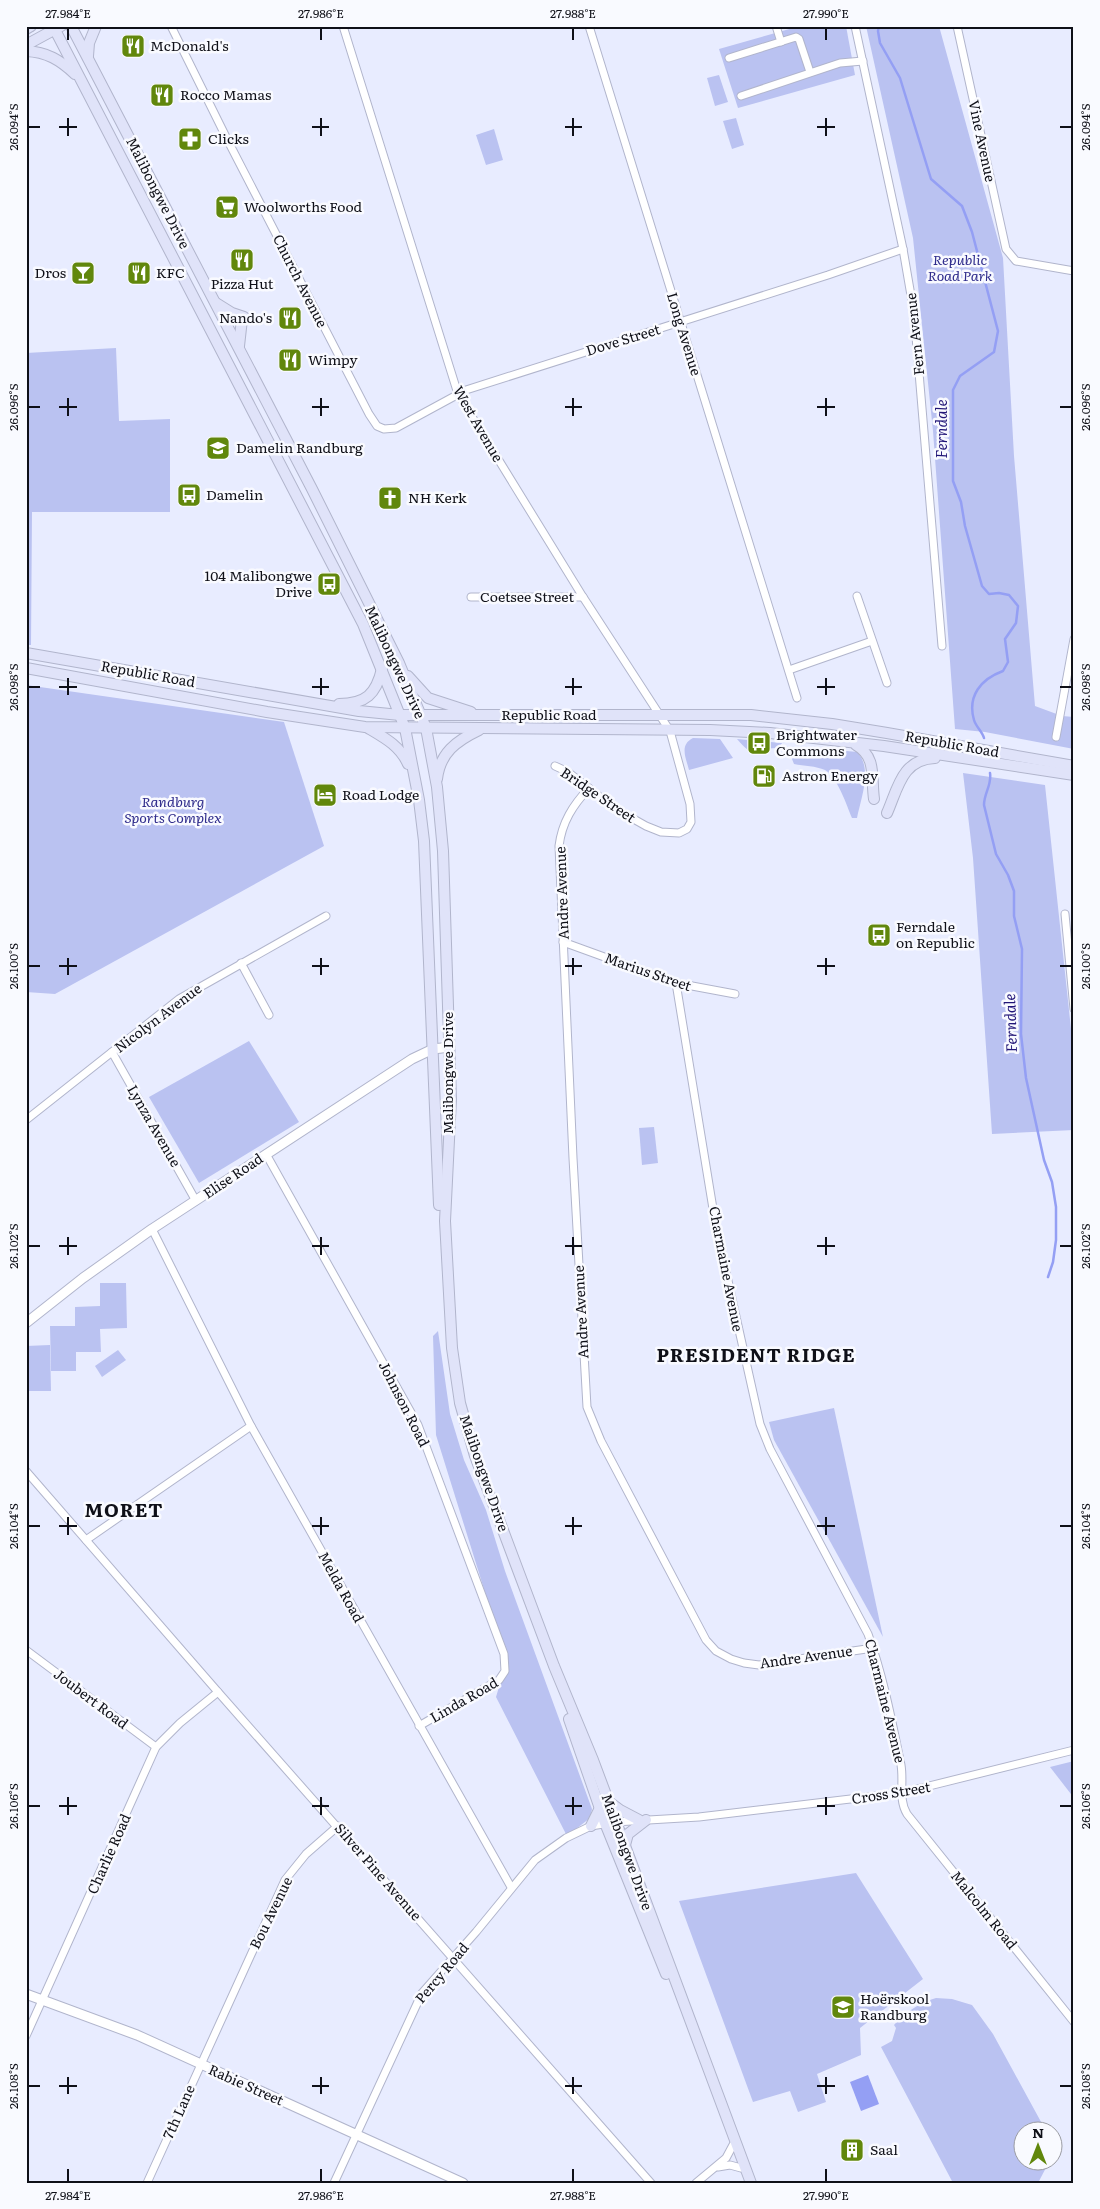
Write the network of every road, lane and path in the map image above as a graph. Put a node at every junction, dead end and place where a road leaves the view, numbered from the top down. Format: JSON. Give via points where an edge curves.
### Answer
{"nodes":[{"id":1,"x":31,"y":26,"type":"edge"},
{"id":2,"x":71,"y":26,"type":"edge"},
{"id":3,"x":96,"y":26,"type":"edge"},
{"id":4,"x":171,"y":26,"type":"edge"},
{"id":5,"x":343,"y":26,"type":"edge"},
{"id":6,"x":588,"y":26,"type":"edge"},
{"id":7,"x":776,"y":26,"type":"edge"},
{"id":8,"x":855,"y":26,"type":"edge"},
{"id":9,"x":957,"y":26,"type":"edge"},
{"id":10,"x":57,"y":27,"type":"edge"},
{"id":11,"x":26,"y":29,"type":"edge"},
{"id":12,"x":781,"y":42,"type":"junction"},
{"id":13,"x":26,"y":45,"type":"edge"},
{"id":14,"x":26,"y":51,"type":"edge"},
{"id":15,"x":88,"y":57,"type":"junction"},
{"id":16,"x":729,"y":58,"type":"dead end"},
{"id":17,"x":863,"y":61,"type":"junction"},
{"id":18,"x":810,"y":72,"type":"junction"},
{"id":19,"x":83,"y":82,"type":"junction"},
{"id":20,"x":741,"y":96,"type":"dead end"},
{"id":21,"x":903,"y":249,"type":"junction"},
{"id":22,"x":1074,"y":271,"type":"edge"},
{"id":23,"x":213,"y":301,"type":"junction"},
{"id":24,"x":681,"y":322,"type":"junction"},
{"id":25,"x":238,"y":347,"type":"junction"},
{"id":26,"x":458,"y":394,"type":"junction"},
{"id":27,"x":377,"y":426,"type":"joint"},
{"id":28,"x":857,"y":596,"type":"dead end"},
{"id":29,"x":471,"y":597,"type":"dead end"},
{"id":30,"x":584,"y":597,"type":"junction"},
{"id":31,"x":1074,"y":639,"type":"edge"},
{"id":32,"x":872,"y":641,"type":"junction"},
{"id":33,"x":942,"y":646,"type":"dead end"},
{"id":34,"x":26,"y":652,"type":"edge"},
{"id":35,"x":399,"y":663,"type":"junction"},
{"id":36,"x":26,"y":668,"type":"edge"},
{"id":37,"x":382,"y":669,"type":"junction"},
{"id":38,"x":789,"y":670,"type":"junction"},
{"id":39,"x":886,"y":683,"type":"dead end"},
{"id":40,"x":797,"y":698,"type":"dead end"},
{"id":41,"x":313,"y":703,"type":"junction"},
{"id":42,"x":400,"y":715,"type":"junction"},
{"id":43,"x":420,"y":715,"type":"junction"},
{"id":44,"x":480,"y":715,"type":"junction"},
{"id":45,"x":658,"y":716,"type":"junction"},
{"id":46,"x":365,"y":727,"type":"junction"},
{"id":47,"x":405,"y":728,"type":"junction"},
{"id":48,"x":426,"y":728,"type":"junction"},
{"id":49,"x":480,"y":729,"type":"junction"},
{"id":50,"x":670,"y":731,"type":"junction"},
{"id":51,"x":1056,"y":737,"type":"dead end"},
{"id":52,"x":853,"y":743,"type":"junction"},
{"id":53,"x":961,"y":757,"type":"junction"},
{"id":54,"x":555,"y":766,"type":"dead end"},
{"id":55,"x":1074,"y":766,"type":"edge"},
{"id":56,"x":1074,"y":776,"type":"edge"},
{"id":57,"x":415,"y":779,"type":"junction"},
{"id":58,"x":437,"y":787,"type":"junction"},
{"id":59,"x":589,"y":788,"type":"junction"},
{"id":60,"x":874,"y":799,"type":"dead end"},
{"id":61,"x":887,"y":813,"type":"dead end"},
{"id":62,"x":1065,"y":914,"type":"dead end"},
{"id":63,"x":326,"y":916,"type":"dead end"},
{"id":64,"x":563,"y":942,"type":"junction"},
{"id":65,"x":241,"y":963,"type":"junction"},
{"id":66,"x":676,"y":984,"type":"junction"},
{"id":67,"x":735,"y":994,"type":"dead end"},
{"id":68,"x":1074,"y":1009,"type":"edge"},
{"id":69,"x":269,"y":1015,"type":"dead end"},
{"id":70,"x":450,"y":1047,"type":"junction"},
{"id":71,"x":433,"y":1049,"type":"junction"},
{"id":72,"x":112,"y":1052,"type":"junction"},
{"id":73,"x":26,"y":1120,"type":"edge"},
{"id":74,"x":266,"y":1154,"type":"junction"},
{"id":75,"x":196,"y":1201,"type":"junction"},
{"id":76,"x":152,"y":1229,"type":"junction"},
{"id":77,"x":26,"y":1323,"type":"edge"},
{"id":78,"x":251,"y":1426,"type":"junction"},
{"id":79,"x":26,"y":1471,"type":"edge"},
{"id":80,"x":86,"y":1540,"type":"junction"},
{"id":81,"x":873,"y":1648,"type":"junction"},
{"id":82,"x":26,"y":1650,"type":"edge"},
{"id":83,"x":505,"y":1671,"type":"joint"},
{"id":84,"x":218,"y":1692,"type":"junction"},
{"id":85,"x":419,"y":1726,"type":"junction"},
{"id":86,"x":156,"y":1747,"type":"junction"},
{"id":87,"x":1074,"y":1750,"type":"edge"},
{"id":88,"x":901,"y":1794,"type":"junction"},
{"id":89,"x":608,"y":1800,"type":"junction"},
{"id":90,"x":600,"y":1808,"type":"junction"},
{"id":91,"x":642,"y":1820,"type":"junction"},
{"id":92,"x":610,"y":1822,"type":"junction"},
{"id":93,"x":338,"y":1826,"type":"junction"},
{"id":94,"x":591,"y":1826,"type":"junction"},
{"id":95,"x":625,"y":1845,"type":"junction"},
{"id":96,"x":511,"y":1887,"type":"junction"},
{"id":97,"x":454,"y":1958,"type":"junction"},
{"id":98,"x":236,"y":1987,"type":"joint"},
{"id":99,"x":26,"y":1994,"type":"edge"},
{"id":100,"x":42,"y":2001,"type":"junction"},
{"id":101,"x":1074,"y":2022,"type":"edge"},
{"id":102,"x":26,"y":2036,"type":"edge"},
{"id":103,"x":200,"y":2064,"type":"junction"},
{"id":104,"x":356,"y":2134,"type":"junction"},
{"id":105,"x":733,"y":2145,"type":"junction"},
{"id":106,"x":717,"y":2167,"type":"junction"},
{"id":107,"x":741,"y":2168,"type":"junction"},
{"id":108,"x":147,"y":2183,"type":"edge"},
{"id":109,"x":334,"y":2183,"type":"edge"},
{"id":110,"x":463,"y":2183,"type":"edge"},
{"id":111,"x":651,"y":2183,"type":"edge"},
{"id":112,"x":696,"y":2183,"type":"edge"},
{"id":113,"x":746,"y":2183,"type":"edge"},
{"id":114,"x":751,"y":2183,"type":"edge"}],
"edges":[{"from":1,"to":11,"type":"main road"},
{"from":2,"to":15,"type":"main road","name":"Malibongwe Drive"},
{"from":3,"to":15,"type":"main road","via":[[89,43]]},
{"from":4,"to":27,"type":"street","name":"Church Avenue"},
{"from":5,"to":26,"type":"street","name":"West Avenue"},
{"from":6,"to":24,"type":"street","name":"Long Avenue"},
{"from":7,"to":12,"type":"street"},
{"from":8,"to":17,"type":"street","name":"Fern Avenue"},
{"from":9,"to":22,"type":"street","name":"Vine Avenue","via":[[1002,237],[1009,255],[1016,261]]},
{"from":10,"to":13,"type":"main road"},
{"from":10,"to":19,"type":"main road","name":"Malibongwe Drive"},
{"from":12,"to":16,"type":"street"},
{"from":12,"to":18,"type":"street","via":[[798,38]]},
{"from":14,"to":19,"type":"main road","via":[[57,58]]},
{"from":15,"to":23,"type":"main road","name":"Malibongwe Drive"},
{"from":17,"to":18,"type":"street","via":[[840,63]]},
{"from":17,"to":21,"type":"street","name":"Fern Avenue"},
{"from":18,"to":20,"type":"street"},
{"from":19,"to":37,"type":"main road","name":"Malibongwe Drive","via":[[339,575]]},
{"from":21,"to":24,"type":"street","name":"Dove Street"},
{"from":21,"to":33,"type":"street","name":"Fern Avenue","via":[[914,313]]},
{"from":23,"to":25,"type":"main road","name":"Malibongwe Drive"},
{"from":23,"to":25,"type":"main road","via":[[243,318]]},
{"from":24,"to":26,"type":"street","name":"Dove Street"},
{"from":24,"to":38,"type":"street","name":"Long Avenue"},
{"from":25,"to":35,"type":"main road","name":"Malibongwe Drive"},
{"from":26,"to":27,"type":"street","name":"Dove Street","via":[[405,425],[390,430]]},
{"from":26,"to":30,"type":"street","name":"West Avenue"},
{"from":28,"to":32,"type":"street"},
{"from":29,"to":30,"type":"street","name":"Coetsee Street"},
{"from":30,"to":45,"type":"street","name":"West Avenue"},
{"from":31,"to":51,"type":"street"},
{"from":32,"to":38,"type":"street"},
{"from":32,"to":39,"type":"street"},
{"from":34,"to":41,"type":"main road","name":"Republic Road"},
{"from":35,"to":43,"type":"main road","name":"Malibongwe Drive"},
{"from":35,"to":44,"type":"main road","via":[[418,690],[428,698]]},
{"from":36,"to":46,"type":"main road","name":"Republic Road"},
{"from":37,"to":41,"type":"main road","via":[[377,686],[363,700],[345,704]]},
{"from":37,"to":42,"type":"main road","name":"Malibongwe Drive"},
{"from":38,"to":40,"type":"street","name":"Long Avenue"},
{"from":41,"to":42,"type":"main road","name":"Republic Road"},
{"from":42,"to":43,"type":"main road","name":"Republic Road"},
{"from":42,"to":47,"type":"main road","name":"Malibongwe Drive"},
{"from":43,"to":44,"type":"main road","name":"Republic Road"},
{"from":43,"to":48,"type":"main road","name":"Malibongwe Drive"},
{"from":44,"to":45,"type":"main road","name":"Republic Road"},
{"from":45,"to":50,"type":"street","name":"West Avenue"},
{"from":45,"to":55,"type":"main road","name":"Republic Road","via":[[788,719],[886,732]]},
{"from":46,"to":47,"type":"main road","name":"Republic Road"},
{"from":46,"to":57,"type":"main road","via":[[390,740]]},
{"from":47,"to":48,"type":"main road","name":"Republic Road"},
{"from":47,"to":57,"type":"main road","name":"Malibongwe Drive"},
{"from":48,"to":49,"type":"main road","name":"Republic Road"},
{"from":48,"to":58,"type":"main road","name":"Malibongwe Drive"},
{"from":49,"to":50,"type":"main road","name":"Republic Road"},
{"from":49,"to":58,"type":"main road","via":[[454,744],[445,754],[438,771]]},
{"from":50,"to":52,"type":"main road","name":"Republic Road","via":[[770,733]]},
{"from":50,"to":59,"type":"street","name":"Bridge Street","via":[[692,814],[687,829],[671,833],[646,826],[614,808]]},
{"from":52,"to":53,"type":"main road","name":"Republic Road"},
{"from":52,"to":60,"type":"main road","via":[[867,752],[872,762]]},
{"from":53,"to":56,"type":"main road","name":"Republic Road"},
{"from":53,"to":61,"type":"main road","via":[[915,761],[903,775]]},
{"from":54,"to":59,"type":"street","name":"Bridge Street"},
{"from":57,"to":71,"type":"main road","name":"Malibongwe Drive","via":[[424,841]]},
{"from":58,"to":70,"type":"main road","name":"Malibongwe Drive","via":[[443,851]]},
{"from":59,"to":64,"type":"street","name":"Andre Avenue","via":[[569,814],[561,834]]},
{"from":62,"to":68,"type":"street"},
{"from":63,"to":65,"type":"street","name":"Nicolyn Avenue"},
{"from":64,"to":66,"type":"street","name":"Marius Street"},
{"from":64,"to":81,"type":"street","name":"Andre Avenue","via":[[585,1390],[587,1407],[601,1442],[706,1640],[716,1651],[744,1663],[759,1665]]},
{"from":65,"to":69,"type":"street"},
{"from":65,"to":72,"type":"street","name":"Nicolyn Avenue","via":[[179,999]]},
{"from":66,"to":67,"type":"street","name":"Marius Street"},
{"from":66,"to":81,"type":"street","name":"Charmaine Avenue","via":[[716,1228],[758,1419],[770,1449]]},
{"from":70,"to":71,"type":"street","name":"Elise Road"},
{"from":70,"to":89,"type":"main road","name":"Malibongwe Drive","via":[[445,1221],[451,1332],[460,1403],[475,1456]]},
{"from":71,"to":74,"type":"street","name":"Elise Road","via":[[412,1059]]},
{"from":71,"to":90,"type":"main road","name":"Malibongwe Drive","via":[[444,1301],[456,1405],[471,1458]]},
{"from":72,"to":73,"type":"street","name":"Nicolyn Avenue"},
{"from":72,"to":75,"type":"street","name":"Lynza Avenue"},
{"from":74,"to":75,"type":"street","name":"Elise Road"},
{"from":74,"to":83,"type":"street","name":"Johnson Road","via":[[418,1425],[504,1654]]},
{"from":75,"to":76,"type":"street","name":"Elise Road"},
{"from":76,"to":77,"type":"street","name":"Elise Road","via":[[82,1278]]},
{"from":76,"to":78,"type":"street","name":"Melda Road"},
{"from":78,"to":80,"type":"street"},
{"from":78,"to":85,"type":"street","name":"Melda Road"},
{"from":79,"to":80,"type":"street","name":"Silver Pine Avenue"},
{"from":80,"to":84,"type":"street","name":"Silver Pine Avenue"},
{"from":81,"to":88,"type":"street","name":"Charmaine Avenue","via":[[901,1766]]},
{"from":82,"to":86,"type":"street","name":"Joubert Road"},
{"from":83,"to":85,"type":"street","name":"Linda Road","via":[[494,1684]]},
{"from":84,"to":86,"type":"street","name":"Charlie Road"},
{"from":84,"to":93,"type":"street","name":"Silver Pine Avenue"},
{"from":85,"to":96,"type":"street","name":"Melda Road"},
{"from":86,"to":100,"type":"street","name":"Charlie Road"},
{"from":87,"to":88,"type":"street","name":"Cross Street"},
{"from":88,"to":91,"type":"street","name":"Cross Street","via":[[699,1817]]},
{"from":88,"to":101,"type":"street","name":"Malcolm Road","via":[[907,1814]]},
{"from":89,"to":91,"type":"main road","via":[[620,1810]]},
{"from":89,"to":92,"type":"main road","name":"Malibongwe Drive"},
{"from":90,"to":92,"type":"main road","name":"Malibongwe Drive"},
{"from":90,"to":94,"type":"main road"},
{"from":91,"to":92,"type":"street","name":"Cross Street"},
{"from":91,"to":95,"type":"main road","via":[[628,1834]]},
{"from":92,"to":94,"type":"street","name":"Percy Road"},
{"from":92,"to":95,"type":"main road","name":"Malibongwe Drive"},
{"from":92,"to":105,"type":"main road","name":"Malibongwe Drive"},
{"from":93,"to":97,"type":"street","name":"Silver Pine Avenue"},
{"from":93,"to":98,"type":"street","name":"Bou Avenue","via":[[306,1854],[285,1880]]},
{"from":94,"to":96,"type":"street","name":"Percy Road","via":[[545,1852]]},
{"from":95,"to":114,"type":"main road","name":"Malibongwe Drive"},
{"from":96,"to":97,"type":"street","name":"Percy Road"},
{"from":97,"to":104,"type":"street","name":"Percy Road","via":[[415,2003]]},
{"from":97,"to":111,"type":"street","name":"Silver Pine Avenue"},
{"from":98,"to":103,"type":"street","name":"7th Lane"},
{"from":99,"to":100,"type":"street","name":"Rabie Street"},
{"from":100,"to":102,"type":"street","name":"Charlie Road"},
{"from":100,"to":103,"type":"street","name":"Rabie Street","via":[[137,2036]]},
{"from":103,"to":104,"type":"street","name":"Rabie Street"},
{"from":103,"to":108,"type":"street","name":"7th Lane"},
{"from":104,"to":109,"type":"street","name":"Percy Road"},
{"from":104,"to":110,"type":"street","name":"Rabie Street"},
{"from":105,"to":106,"type":"street"},
{"from":105,"to":107,"type":"main road","name":"Malibongwe Drive"},
{"from":106,"to":107,"type":"street","via":[[730,2165]]},
{"from":106,"to":112,"type":"street"},
{"from":107,"to":113,"type":"main road","name":"Malibongwe Drive"}]}
